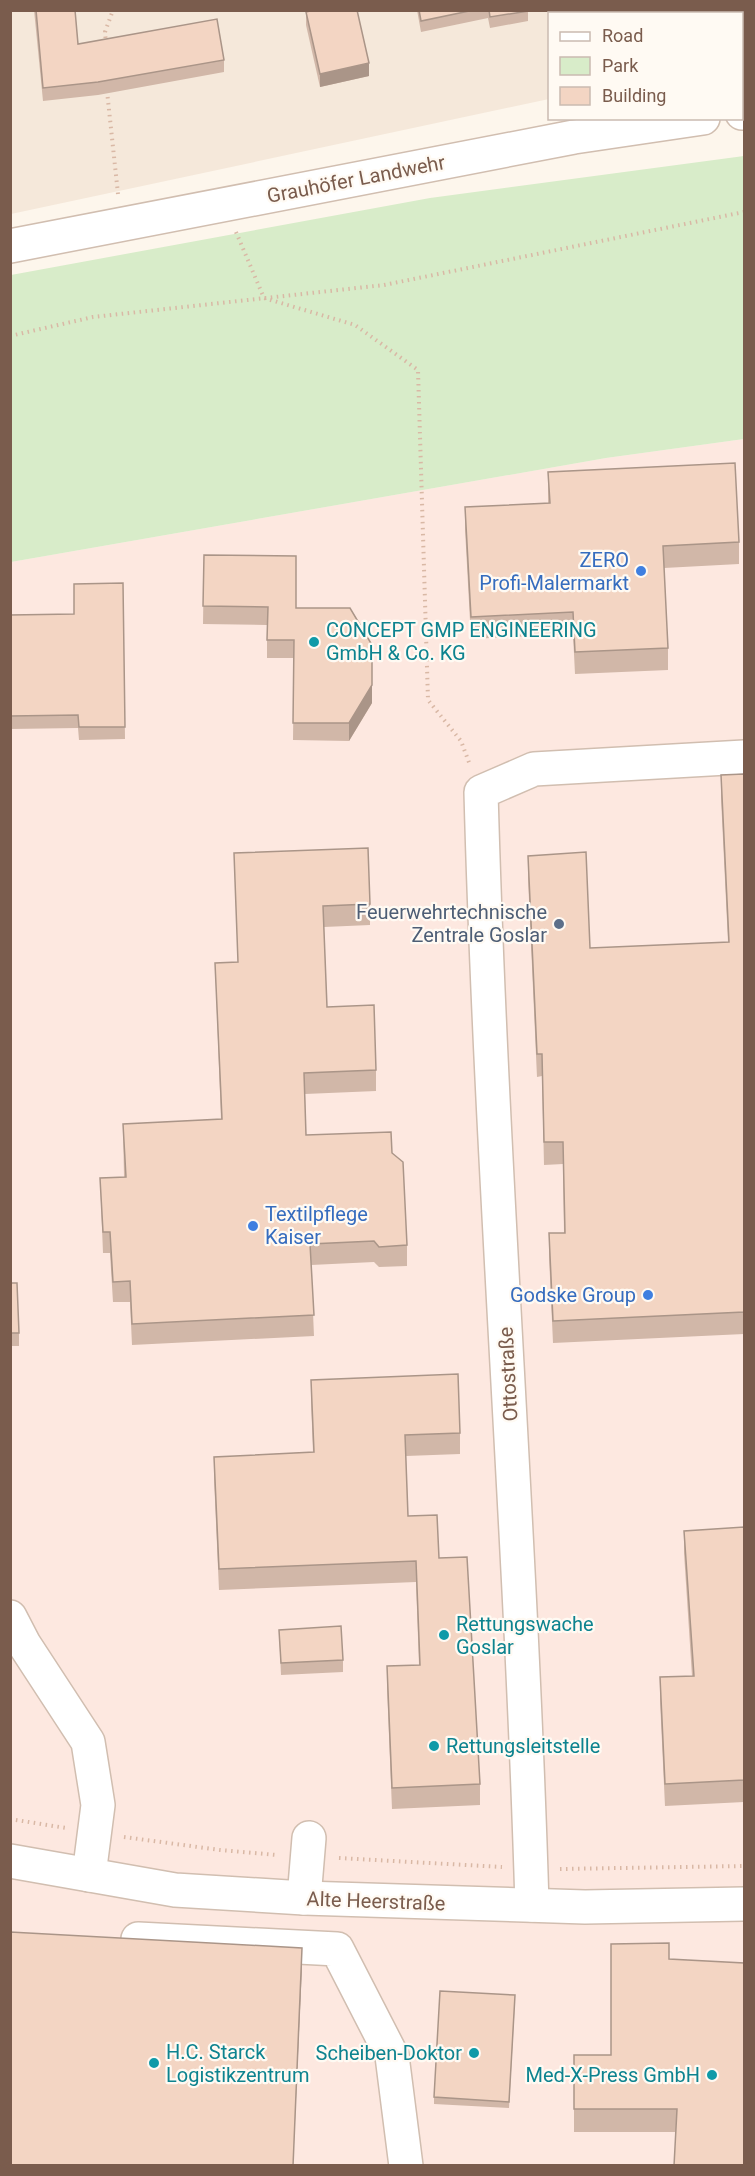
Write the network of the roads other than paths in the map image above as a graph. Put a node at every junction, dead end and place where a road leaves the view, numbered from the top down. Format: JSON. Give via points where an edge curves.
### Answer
{"nodes":[{"id":1,"x":689,"y":120,"type":"edge"},
{"id":2,"x":10,"y":246,"type":"edge"},
{"id":3,"x":744,"y":757,"type":"edge"},
{"id":4,"x":10,"y":1617,"type":"edge"},
{"id":5,"x":308,"y":1847,"type":"road end"},
{"id":6,"x":10,"y":1861,"type":"edge"},
{"id":7,"x":88,"y":1875,"type":"junction"},
{"id":8,"x":304,"y":1899,"type":"junction"},
{"id":9,"x":744,"y":1904,"type":"edge"},
{"id":10,"x":532,"y":1905,"type":"junction"},
{"id":11,"x":104,"y":1938,"type":"edge"},
{"id":12,"x":406,"y":2166,"type":"edge"}],
"edges":[{"from":1,"to":2,"type":"street","name":"Grauhöfer Landwehr","via":[[574,137]]},
{"from":3,"to":10,"type":"street","name":"Ottostraße","via":[[534,769],[481,792]]},
{"from":4,"to":7,"type":"street","via":[[88,1742],[98,1805]]},
{"from":5,"to":8,"type":"street"},
{"from":6,"to":7,"type":"street","name":"Alte Heerstraße"},
{"from":7,"to":8,"type":"street","name":"Alte Heerstraße","via":[[175,1890]]},
{"from":8,"to":10,"type":"street","name":"Alte Heerstraße"},
{"from":9,"to":10,"type":"street","name":"Alte Heerstraße"},
{"from":11,"to":12,"type":"street","via":[[337,1949],[392,2056]]}]}
